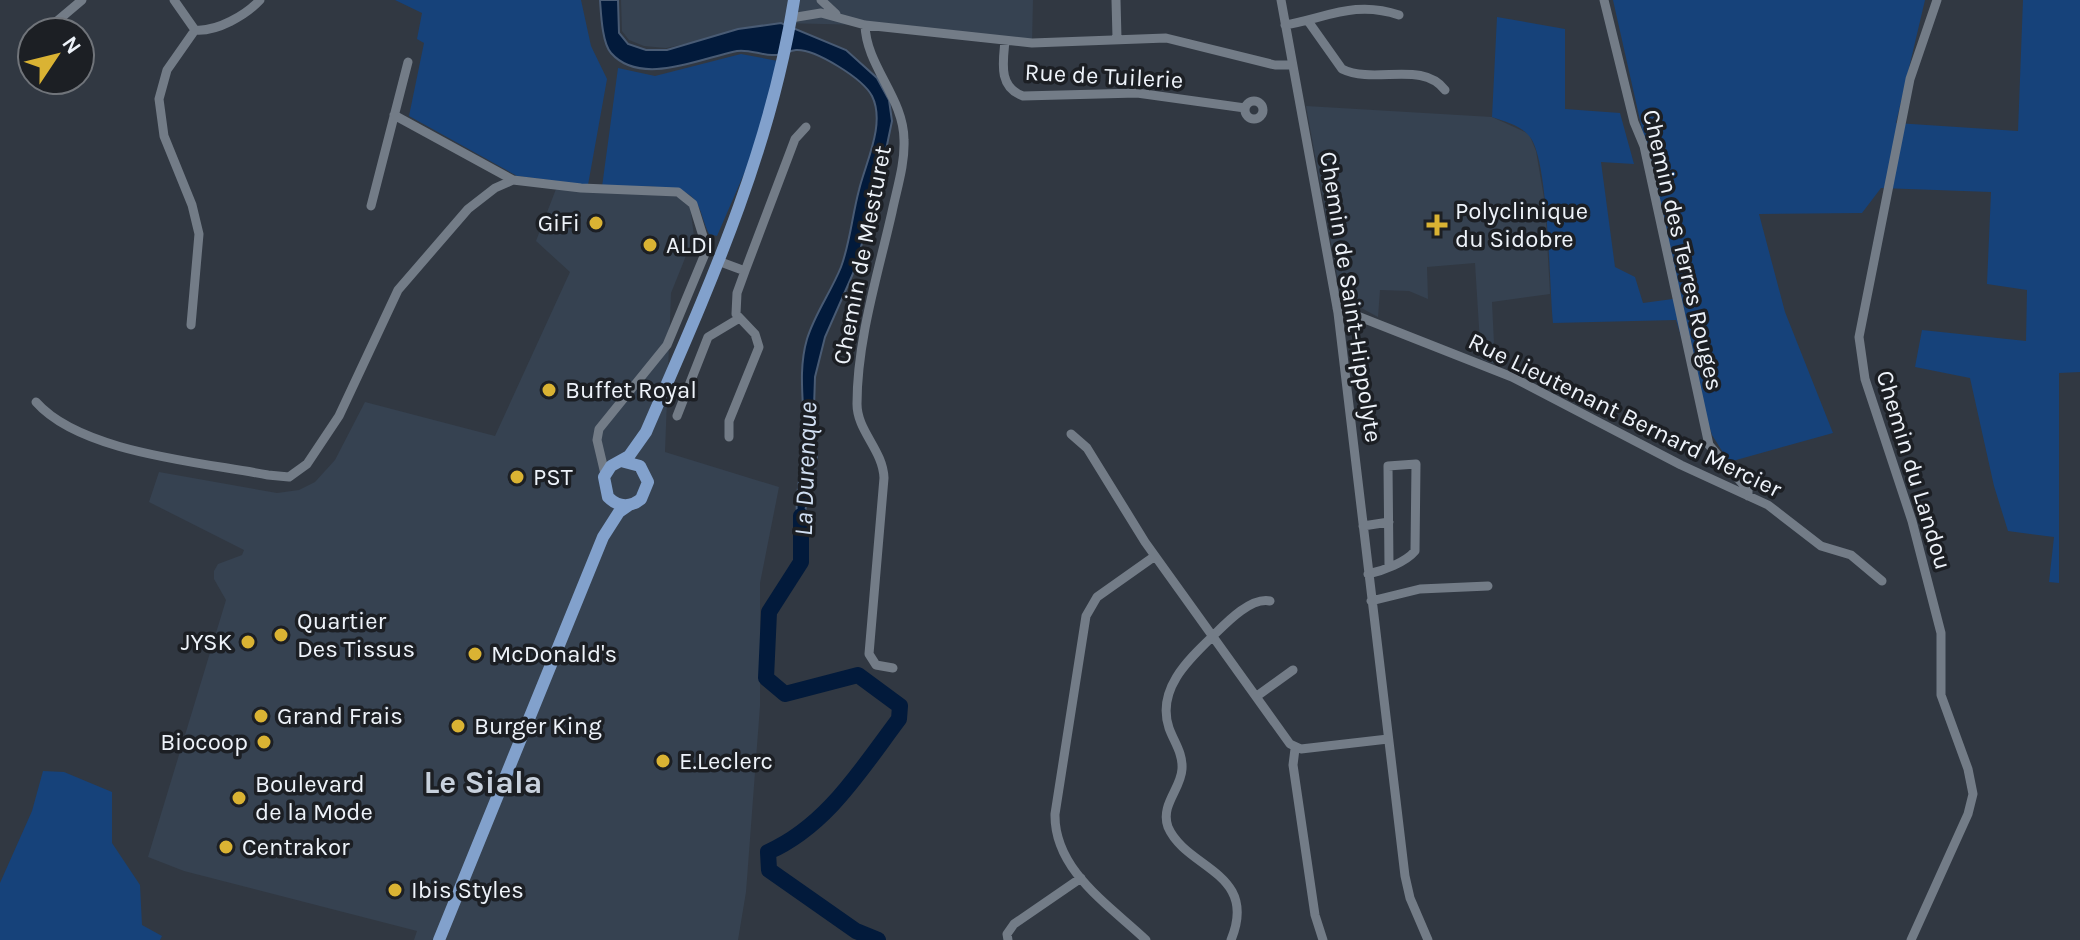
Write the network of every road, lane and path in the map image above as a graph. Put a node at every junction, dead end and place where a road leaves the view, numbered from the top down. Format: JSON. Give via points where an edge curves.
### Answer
{"nodes":[{"id":1,"x":82,"y":0,"type":"edge"},
{"id":2,"x":174,"y":0,"type":"edge"},
{"id":3,"x":260,"y":0,"type":"edge"},
{"id":4,"x":794,"y":0,"type":"edge"},
{"id":5,"x":821,"y":0,"type":"edge"},
{"id":6,"x":1116,"y":0,"type":"edge"},
{"id":7,"x":1281,"y":0,"type":"edge"},
{"id":8,"x":1604,"y":0,"type":"edge"},
{"id":9,"x":1937,"y":0,"type":"edge"},
{"id":10,"x":1399,"y":15,"type":"dead end"},
{"id":11,"x":63,"y":16,"type":"edge"},
{"id":12,"x":839,"y":16,"type":"junction"},
{"id":13,"x":1308,"y":21,"type":"junction"},
{"id":14,"x":790,"y":22,"type":"junction"},
{"id":15,"x":865,"y":25,"type":"junction"},
{"id":16,"x":1285,"y":25,"type":"junction"},
{"id":17,"x":195,"y":30,"type":"junction"},
{"id":18,"x":1117,"y":38,"type":"junction"},
{"id":19,"x":1005,"y":41,"type":"junction"},
{"id":20,"x":408,"y":62,"type":"dead end"},
{"id":21,"x":1292,"y":65,"type":"junction"},
{"id":22,"x":1445,"y":90,"type":"dead end"},
{"id":23,"x":1245,"y":108,"type":"dead end"},
{"id":24,"x":394,"y":115,"type":"junction"},
{"id":25,"x":806,"y":127,"type":"dead end"},
{"id":26,"x":513,"y":180,"type":"junction"},
{"id":27,"x":371,"y":206,"type":"dead end"},
{"id":28,"x":718,"y":261,"type":"junction"},
{"id":29,"x":745,"y":271,"type":"junction"},
{"id":30,"x":1337,"y":308,"type":"junction"},
{"id":31,"x":738,"y":319,"type":"junction"},
{"id":32,"x":191,"y":325,"type":"dead end"},
{"id":33,"x":36,"y":402,"type":"dead end"},
{"id":34,"x":677,"y":416,"type":"dead end"},
{"id":35,"x":646,"y":432,"type":"junction"},
{"id":36,"x":1071,"y":434,"type":"dead end"},
{"id":37,"x":729,"y":437,"type":"dead end"},
{"id":38,"x":599,"y":446,"type":"junction"},
{"id":39,"x":620,"y":462,"type":"junction"},
{"id":40,"x":644,"y":471,"type":"junction"},
{"id":41,"x":605,"y":475,"type":"junction"},
{"id":42,"x":1748,"y":496,"type":"junction"},
{"id":43,"x":608,"y":497,"type":"junction"},
{"id":44,"x":629,"y":505,"type":"junction"},
{"id":45,"x":1389,"y":525,"type":"junction"},
{"id":46,"x":1363,"y":526,"type":"junction"},
{"id":47,"x":603,"y":537,"type":"junction"},
{"id":48,"x":1155,"y":556,"type":"junction"},
{"id":49,"x":1389,"y":566,"type":"junction"},
{"id":50,"x":1368,"y":574,"type":"junction"},
{"id":51,"x":1882,"y":581,"type":"dead end"},
{"id":52,"x":1488,"y":586,"type":"dead end"},
{"id":53,"x":1270,"y":601,"type":"dead end"},
{"id":54,"x":1371,"y":601,"type":"junction"},
{"id":55,"x":1213,"y":636,"type":"junction"},
{"id":56,"x":893,"y":668,"type":"dead end"},
{"id":57,"x":1293,"y":670,"type":"dead end"},
{"id":58,"x":1257,"y":696,"type":"junction"},
{"id":59,"x":1388,"y":739,"type":"junction"},
{"id":60,"x":1295,"y":749,"type":"junction"},
{"id":61,"x":1081,"y":878,"type":"junction"},
{"id":62,"x":439,"y":940,"type":"edge"},
{"id":63,"x":1008,"y":940,"type":"edge"},
{"id":64,"x":1146,"y":940,"type":"edge"},
{"id":65,"x":1231,"y":940,"type":"edge"},
{"id":66,"x":1323,"y":940,"type":"edge"},
{"id":67,"x":1428,"y":940,"type":"edge"},
{"id":68,"x":1911,"y":940,"type":"edge"}],
"edges":[{"from":1,"to":11,"type":"street"},
{"from":2,"to":17,"type":"street"},
{"from":3,"to":17,"type":"street","via":[[244,14]]},
{"from":4,"to":14,"type":"main road"},
{"from":5,"to":12,"type":"street"},
{"from":6,"to":18,"type":"street"},
{"from":7,"to":16,"type":"street","name":"Chemin de Saint-Hippolyte"},
{"from":8,"to":42,"type":"street","name":"Chemin des Terres Rouges","via":[[1644,146],[1709,445]]},
{"from":9,"to":68,"type":"street","name":"Chemin du Landou","via":[[1910,79],[1859,337],[1865,379],[1912,521],[1941,633],[1942,701],[1973,794]]},
{"from":10,"to":13,"type":"street","via":[[1384,8],[1344,5]]},
{"from":12,"to":14,"type":"street","via":[[812,14]]},
{"from":12,"to":15,"type":"street"},
{"from":13,"to":16,"type":"street"},
{"from":13,"to":22,"type":"street","via":[[1342,69],[1389,77],[1430,76]]},
{"from":14,"to":28,"type":"main road","via":[[755,166]]},
{"from":15,"to":19,"type":"street"},
{"from":15,"to":56,"type":"street","name":"Chemin de Mesturet","via":[[904,137],[863,343],[857,404],[860,420],[880,453],[884,478],[869,654],[876,665]]},
{"from":16,"to":21,"type":"street","name":"Chemin de Saint-Hippolyte"},
{"from":17,"to":32,"type":"street","via":[[167,70],[159,99],[164,136],[199,234]]},
{"from":18,"to":19,"type":"street","via":[[1046,44]]},
{"from":18,"to":21,"type":"street","via":[[1179,40]]},
{"from":19,"to":23,"type":"street","name":"Rue de Tuilerie","via":[[1004,76],[1012,91],[1023,96],[1137,93]]},
{"from":20,"to":24,"type":"street"},
{"from":21,"to":30,"type":"street","name":"Chemin de Saint-Hippolyte"},
{"from":24,"to":26,"type":"street"},
{"from":24,"to":27,"type":"street"},
{"from":25,"to":29,"type":"street","via":[[795,139]]},
{"from":26,"to":33,"type":"street","via":[[477,201],[403,283],[339,416],[295,474],[268,475],[99,441],[50,416]]},
{"from":26,"to":38,"type":"street","via":[[672,191],[690,199],[707,249],[667,345],[599,429]]},
{"from":28,"to":29,"type":"street"},
{"from":28,"to":35,"type":"main road"},
{"from":29,"to":31,"type":"street","via":[[736,298]]},
{"from":30,"to":42,"type":"street","name":"Rue Lieutenant Bernard Mercier","via":[[1512,377]]},
{"from":30,"to":46,"type":"street","name":"Chemin de Saint-Hippolyte"},
{"from":31,"to":34,"type":"street","via":[[708,337]]},
{"from":31,"to":37,"type":"street","via":[[755,334],[759,347],[729,421]]},
{"from":35,"to":39,"type":"main road"},
{"from":35,"to":40,"type":"main road"},
{"from":36,"to":48,"type":"street","via":[[1087,448]]},
{"from":38,"to":39,"type":"street"},
{"from":38,"to":41,"type":"street"},
{"from":39,"to":40,"type":"main road"},
{"from":39,"to":41,"type":"main road"},
{"from":40,"to":44,"type":"main road","via":[[645,494]]},
{"from":41,"to":43,"type":"main road"},
{"from":42,"to":51,"type":"street","name":"Rue Lieutenant Bernard Mercier","via":[[1785,516],[1821,546],[1855,558]]},
{"from":43,"to":44,"type":"main road"},
{"from":43,"to":47,"type":"main road"},
{"from":44,"to":47,"type":"main road"},
{"from":45,"to":46,"type":"street"},
{"from":45,"to":49,"type":"street"},
{"from":45,"to":49,"type":"street","via":[[1388,466],[1416,464],[1415,551]]},
{"from":46,"to":50,"type":"street","name":"Chemin de Saint-Hippolyte"},
{"from":47,"to":62,"type":"main road"},
{"from":48,"to":55,"type":"street"},
{"from":48,"to":61,"type":"street","via":[[1097,597],[1084,623],[1055,823],[1061,850]]},
{"from":49,"to":50,"type":"street"},
{"from":50,"to":54,"type":"street","name":"Chemin de Saint-Hippolyte"},
{"from":52,"to":54,"type":"street","via":[[1420,589]]},
{"from":53,"to":55,"type":"street","via":[[1255,603]]},
{"from":54,"to":59,"type":"street","name":"Chemin de Saint-Hippolyte"},
{"from":55,"to":58,"type":"street"},
{"from":55,"to":65,"type":"street","via":[[1180,671],[1168,699],[1168,725],[1182,769],[1166,817],[1175,837],[1230,890],[1237,915]]},
{"from":57,"to":58,"type":"street"},
{"from":58,"to":60,"type":"street"},
{"from":59,"to":60,"type":"street"},
{"from":59,"to":67,"type":"street","name":"Chemin de Saint-Hippolyte","via":[[1406,884]]},
{"from":60,"to":66,"type":"street","via":[[1293,765]]},
{"from":61,"to":63,"type":"street","via":[[1014,924]]},
{"from":61,"to":64,"type":"street"}]}
